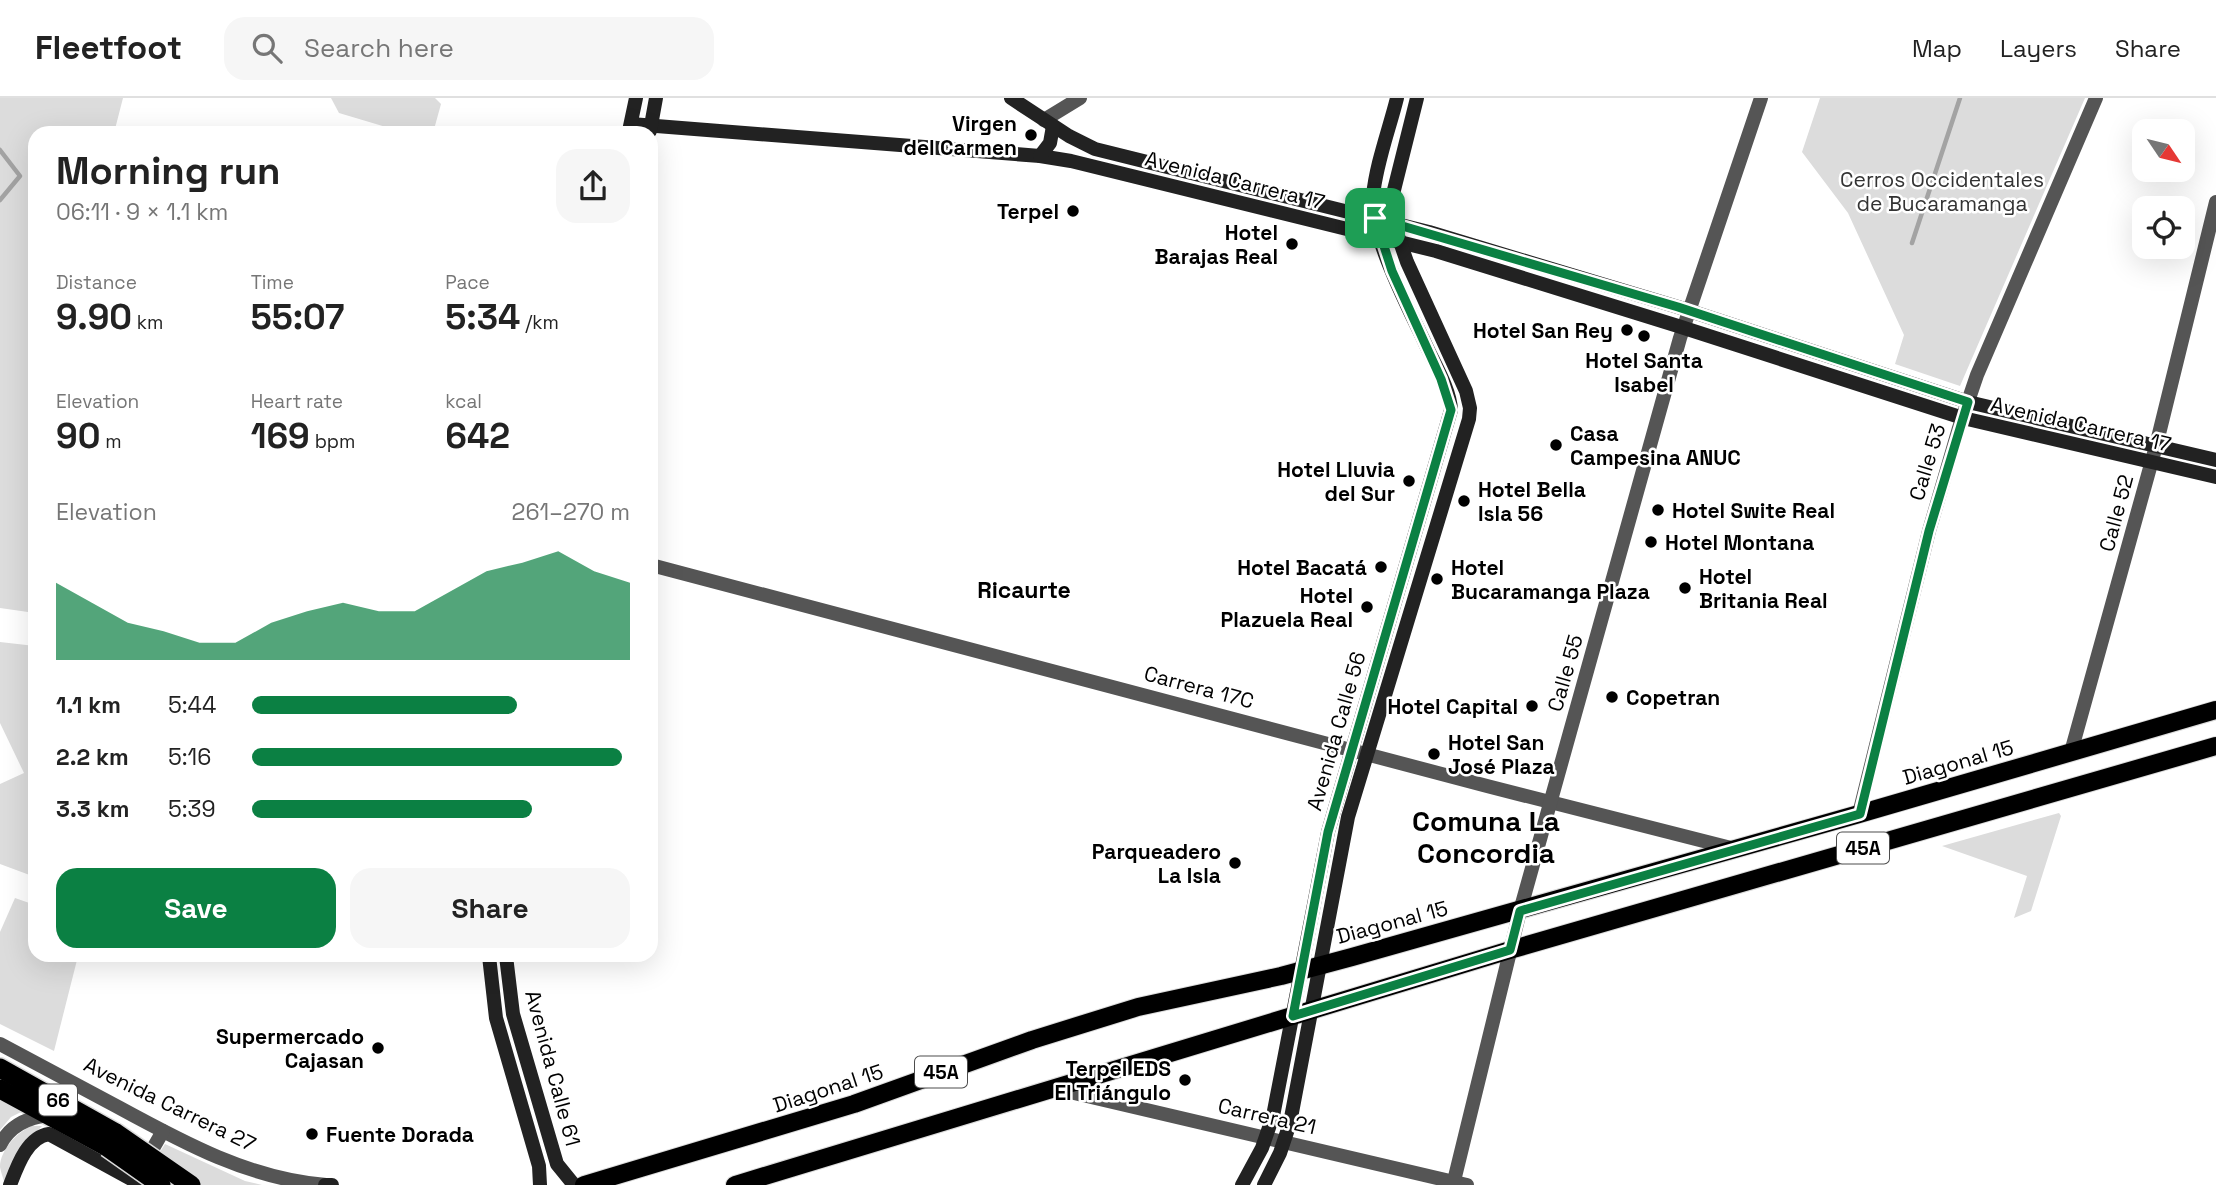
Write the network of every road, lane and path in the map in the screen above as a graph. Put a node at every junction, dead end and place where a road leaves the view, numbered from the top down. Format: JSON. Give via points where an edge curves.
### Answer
{"nodes":[{"id":1,"x":635,"y":98,"type":"edge"},
{"id":2,"x":656,"y":98,"type":"edge"},
{"id":3,"x":1011,"y":98,"type":"edge"},
{"id":4,"x":1080,"y":98,"type":"edge"},
{"id":5,"x":1397,"y":98,"type":"edge"},
{"id":6,"x":1418,"y":98,"type":"edge"},
{"id":7,"x":1761,"y":98,"type":"edge"},
{"id":8,"x":2096,"y":98,"type":"edge"},
{"id":9,"x":1048,"y":123,"type":"junction"},
{"id":10,"x":630,"y":126,"type":"edge"},
{"id":11,"x":650,"y":126,"type":"edge"},
{"id":12,"x":658,"y":129,"type":"edge"},
{"id":13,"x":1040,"y":156,"type":"junction"},
{"id":14,"x":2216,"y":202,"type":"edge"},
{"id":15,"x":1375,"y":218,"type":"junction"},
{"id":16,"x":1392,"y":222,"type":"junction"},
{"id":17,"x":1380,"y":238,"type":"junction"},
{"id":18,"x":1399,"y":243,"type":"junction"},
{"id":19,"x":1689,"y":311,"type":"junction"},
{"id":20,"x":1684,"y":328,"type":"junction"},
{"id":21,"x":1968,"y":402,"type":"junction"},
{"id":22,"x":1962,"y":418,"type":"junction"},
{"id":23,"x":2156,"y":446,"type":"junction"},
{"id":24,"x":2216,"y":460,"type":"edge"},
{"id":25,"x":2151,"y":462,"type":"junction"},
{"id":26,"x":2216,"y":477,"type":"edge"},
{"id":27,"x":658,"y":567,"type":"edge"},
{"id":28,"x":2216,"y":710,"type":"edge"},
{"id":29,"x":2216,"y":746,"type":"edge"},
{"id":30,"x":1359,"y":752,"type":"junction"},
{"id":31,"x":2071,"y":752,"type":"junction"},
{"id":32,"x":1550,"y":802,"type":"junction"},
{"id":33,"x":1860,"y":814,"type":"junction"},
{"id":34,"x":1737,"y":849,"type":"junction"},
{"id":35,"x":1520,"y":911,"type":"junction"},
{"id":36,"x":1510,"y":950,"type":"junction"},
{"id":37,"x":490,"y":962,"type":"edge"},
{"id":38,"x":507,"y":962,"type":"edge"},
{"id":39,"x":1320,"y":966,"type":"junction"},
{"id":40,"x":1302,"y":971,"type":"junction"},
{"id":41,"x":1312,"y":1010,"type":"junction"},
{"id":42,"x":1293,"y":1016,"type":"junction"},
{"id":43,"x":0,"y":1044,"type":"edge"},
{"id":44,"x":0,"y":1068,"type":"edge"},
{"id":45,"x":0,"y":1089,"type":"edge"},
{"id":46,"x":1057,"y":1089,"type":"junction"},
{"id":47,"x":51,"y":1115,"type":"junction"},
{"id":48,"x":163,"y":1131,"type":"junction"},
{"id":49,"x":1266,"y":1138,"type":"junction"},
{"id":50,"x":111,"y":1140,"type":"junction"},
{"id":51,"x":1285,"y":1142,"type":"junction"},
{"id":52,"x":0,"y":1145,"type":"edge"},
{"id":53,"x":779,"y":1178,"type":"edge"},
{"id":54,"x":138,"y":1183,"type":"edge"},
{"id":55,"x":1458,"y":1184,"type":"edge"},
{"id":56,"x":10,"y":1185,"type":"edge"},
{"id":57,"x":161,"y":1185,"type":"edge"},
{"id":58,"x":191,"y":1185,"type":"edge"},
{"id":59,"x":325,"y":1185,"type":"edge"},
{"id":60,"x":332,"y":1185,"type":"edge"},
{"id":61,"x":540,"y":1185,"type":"edge"},
{"id":62,"x":574,"y":1185,"type":"edge"},
{"id":63,"x":584,"y":1185,"type":"edge"},
{"id":64,"x":735,"y":1185,"type":"edge"},
{"id":65,"x":1242,"y":1185,"type":"edge"},
{"id":66,"x":1264,"y":1185,"type":"edge"}],
"edges":[{"from":1,"to":10,"type":"main road"},
{"from":2,"to":11,"type":"main road"},
{"from":3,"to":9,"type":"main road","name":"Avenida Carrera 17"},
{"from":4,"to":9,"type":"street"},
{"from":5,"to":15,"type":"main road","name":"Avenida Calle 56","via":[[1372,197]]},
{"from":6,"to":16,"type":"main road","via":[[1390,200]]},
{"from":7,"to":19,"type":"street","name":"Calle 55"},
{"from":8,"to":21,"type":"street","name":"Calle 53"},
{"from":9,"to":13,"type":"main road","via":[[1050,143]]},
{"from":9,"to":15,"type":"main road","name":"Avenida Carrera 17","via":[[1096,149]]},
{"from":12,"to":13,"type":"main road","name":"Avenida Carrera 17"},
{"from":13,"to":17,"type":"main road","name":"Avenida Carrera 17"},
{"from":14,"to":23,"type":"street","name":"Calle 52"},
{"from":15,"to":16,"type":"main road","name":"Avenida Carrera 17"},
{"from":15,"to":17,"type":"main road","name":"Avenida Calle 56"},
{"from":16,"to":18,"type":"main road","name":"Avenida Calle 56"},
{"from":16,"to":19,"type":"main road","name":"Avenida Carrera 17"},
{"from":17,"to":18,"type":"main road","name":"Avenida Carrera 17"},
{"from":17,"to":30,"type":"main road","name":"Avenida Calle 56","via":[[1451,410]]},
{"from":18,"to":20,"type":"main road","name":"Avenida Carrera 17"},
{"from":18,"to":30,"type":"main road","name":"Avenida Calle 56","via":[[1470,408]]},
{"from":19,"to":20,"type":"street","name":"Calle 55"},
{"from":19,"to":21,"type":"main road","name":"Avenida Carrera 17"},
{"from":20,"to":22,"type":"main road","name":"Avenida Carrera 17"},
{"from":20,"to":32,"type":"street","name":"Calle 55"},
{"from":21,"to":22,"type":"street","name":"Calle 53"},
{"from":21,"to":23,"type":"main road","name":"Avenida Carrera 17"},
{"from":22,"to":25,"type":"main road","name":"Avenida Carrera 17"},
{"from":22,"to":33,"type":"street","name":"Calle 53","via":[[1929,531]]},
{"from":23,"to":24,"type":"main road","name":"Avenida Carrera 17"},
{"from":23,"to":25,"type":"street","name":"Calle 52"},
{"from":25,"to":26,"type":"main road","name":"Avenida Carrera 17"},
{"from":25,"to":31,"type":"street","name":"Calle 52"},
{"from":27,"to":30,"type":"street","name":"Carrera 17C"},
{"from":28,"to":31,"type":"main road","name":"Diagonal 15","number":"45A"},
{"from":29,"to":36,"type":"main road","number":"45A"},
{"from":30,"to":32,"type":"street","name":"Carrera 17C"},
{"from":30,"to":39,"type":"main road","name":"Avenida Calle 56"},
{"from":30,"to":40,"type":"main road","name":"Avenida Calle 56","via":[[1326,841]]},
{"from":31,"to":33,"type":"main road","name":"Diagonal 15","number":"45A"},
{"from":32,"to":34,"type":"street","name":"Carrera 17C"},
{"from":32,"to":35,"type":"street","name":"Calle 55"},
{"from":33,"to":34,"type":"main road","name":"Diagonal 15","number":"45A"},
{"from":34,"to":35,"type":"main road","name":"Diagonal 15","number":"45A"},
{"from":35,"to":36,"type":"street","name":"Calle 55"},
{"from":35,"to":39,"type":"main road","name":"Diagonal 15","number":"45A"},
{"from":36,"to":41,"type":"main road","number":"45A"},
{"from":36,"to":55,"type":"street","name":"Calle 55"},
{"from":37,"to":61,"type":"main road","name":"Avenida Calle 61","via":[[496,1018],[539,1166]]},
{"from":38,"to":62,"type":"main road","name":"Avenida Calle 61","via":[[513,1014],[557,1164]]},
{"from":39,"to":40,"type":"main road","name":"Diagonal 15","number":"45A"},
{"from":39,"to":41,"type":"main road","name":"Avenida Calle 56"},
{"from":40,"to":42,"type":"main road","name":"Avenida Calle 56"},
{"from":40,"to":63,"type":"main road","name":"Diagonal 15","number":"45A","via":[[1138,1007],[854,1104]]},
{"from":41,"to":42,"type":"main road","number":"45A"},
{"from":41,"to":51,"type":"main road","name":"Avenida Calle 56"},
{"from":42,"to":46,"type":"main road","number":"45A"},
{"from":42,"to":49,"type":"main road","name":"Avenida Calle 56"},
{"from":43,"to":48,"type":"street","name":"Avenida Carrera 27"},
{"from":44,"to":50,"type":"highway","number":"66"},
{"from":45,"to":47,"type":"highway","number":"66"},
{"from":46,"to":49,"type":"street","name":"Carrera 21"},
{"from":46,"to":53,"type":"main road","number":"45A"},
{"from":47,"to":50,"type":"highway","number":"66"},
{"from":47,"to":52,"type":"street","via":[[24,1121]]},
{"from":48,"to":54,"type":"street"},
{"from":48,"to":59,"type":"street","name":"Avenida Carrera 27","via":[[243,1168]]},
{"from":49,"to":51,"type":"street","name":"Carrera 21"},
{"from":49,"to":65,"type":"main road","name":"Avenida Calle 56"},
{"from":50,"to":57,"type":"highway","number":"66","bridge":true},
{"from":50,"to":58,"type":"highway","number":"66","bridge":true},
{"from":51,"to":55,"type":"street","name":"Carrera 21"},
{"from":51,"to":66,"type":"main road","name":"Avenida Calle 56"},
{"from":53,"to":64,"type":"main road","number":"45A"},
{"from":54,"to":56,"type":"main road","via":[[49,1134],[32,1143]]},
{"from":59,"to":60,"type":"main road"}]}
